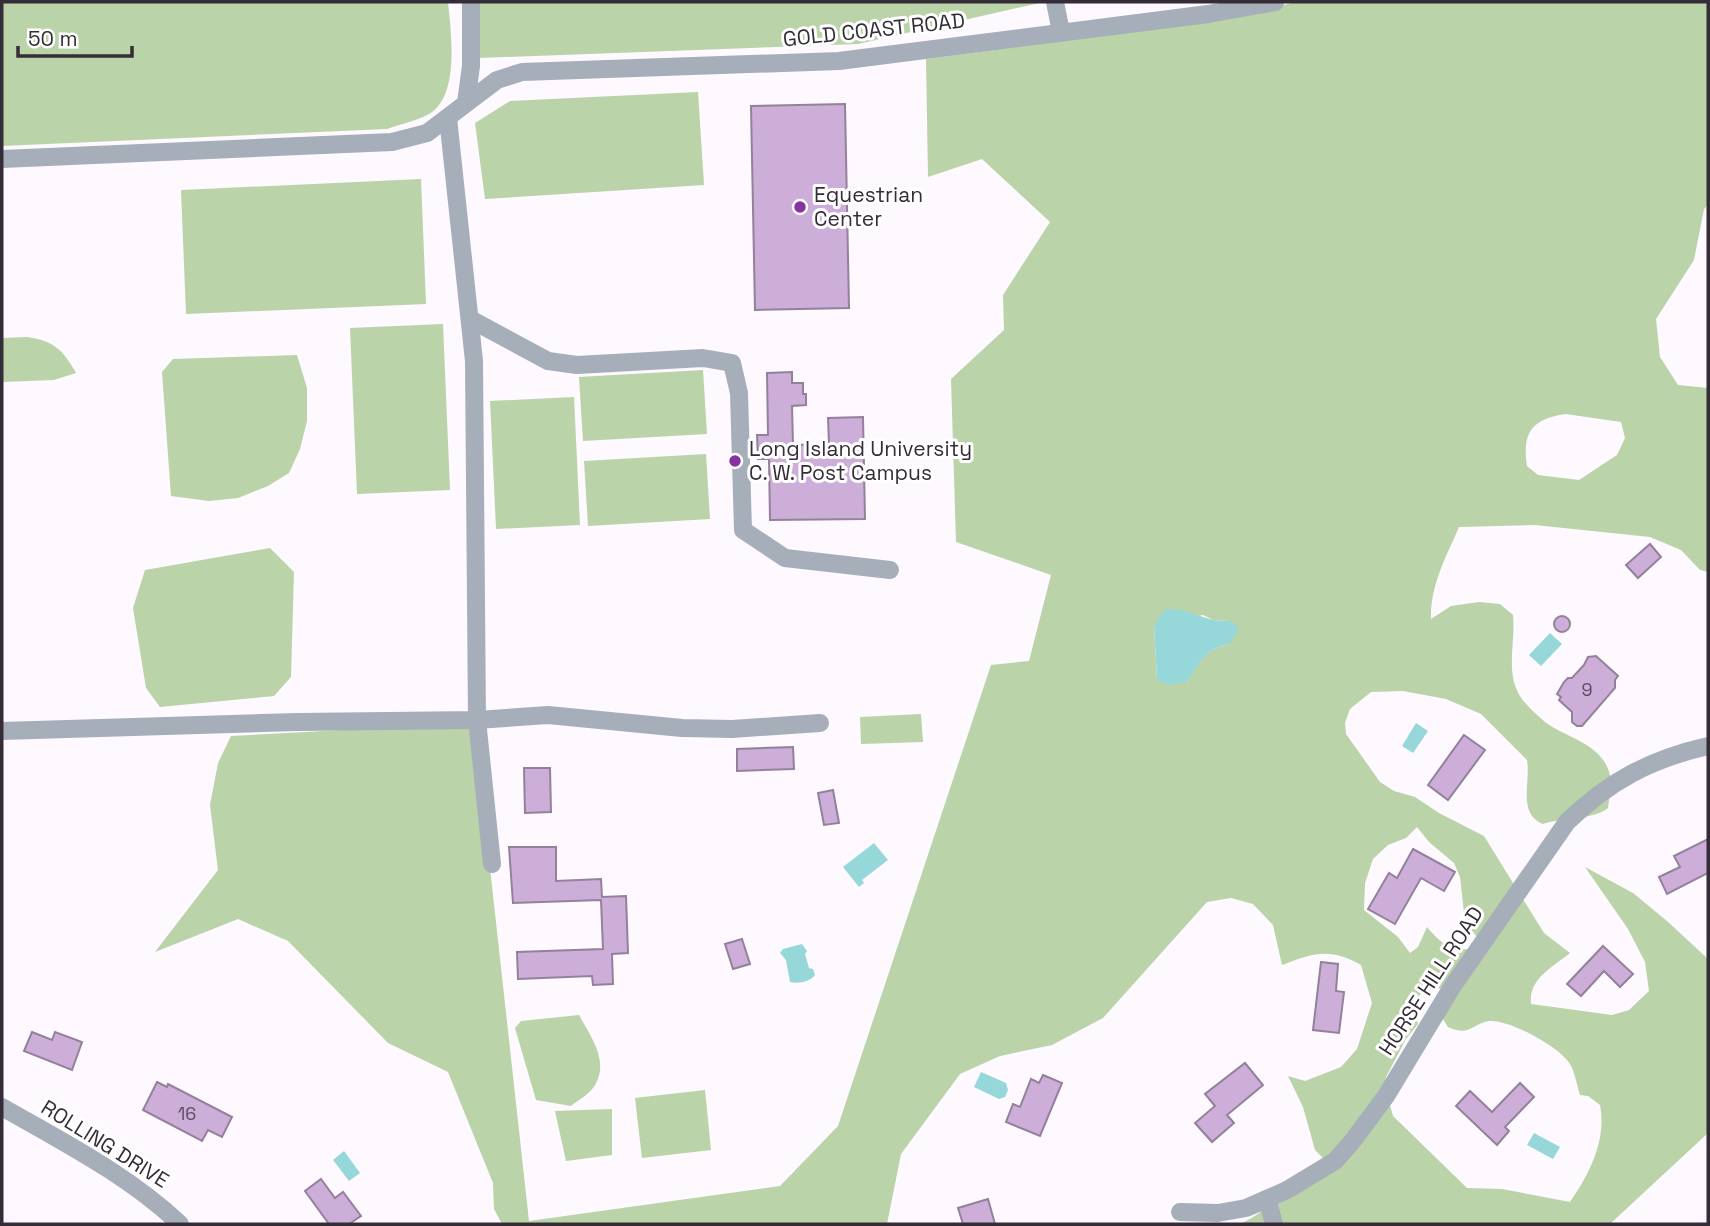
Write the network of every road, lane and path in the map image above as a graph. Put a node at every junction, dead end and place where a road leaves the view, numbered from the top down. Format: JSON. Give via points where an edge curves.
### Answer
{"nodes":[{"id":1,"x":471,"y":2,"type":"edge"},
{"id":2,"x":1055,"y":2,"type":"edge"},
{"id":3,"x":1275,"y":2,"type":"edge"},
{"id":4,"x":1061,"y":32,"type":"junction"},
{"id":5,"x":466,"y":103,"type":"junction"},
{"id":6,"x":448,"y":118,"type":"junction"},
{"id":7,"x":2,"y":159,"type":"edge"},
{"id":8,"x":470,"y":319,"type":"junction"},
{"id":9,"x":890,"y":570,"type":"dead end"},
{"id":10,"x":477,"y":720,"type":"junction"},
{"id":11,"x":820,"y":723,"type":"dead end"},
{"id":12,"x":2,"y":731,"type":"edge"},
{"id":13,"x":1708,"y":746,"type":"edge"},
{"id":14,"x":492,"y":864,"type":"dead end"},
{"id":15,"x":2,"y":1107,"type":"edge"},
{"id":16,"x":1267,"y":1199,"type":"junction"},
{"id":17,"x":1180,"y":1212,"type":"dead end"},
{"id":18,"x":180,"y":1224,"type":"edge"},
{"id":19,"x":1274,"y":1224,"type":"edge"}],
"edges":[{"from":1,"to":5,"type":"street"},
{"from":2,"to":4,"type":"street"},
{"from":3,"to":4,"type":"street","name":"GOLD COAST ROAD"},
{"from":4,"to":5,"type":"street","name":"GOLD COAST ROAD","via":[[838,61],[522,72],[496,80]]},
{"from":5,"to":6,"type":"street","name":"GOLD COAST ROAD"},
{"from":6,"to":7,"type":"street","name":"GOLD COAST ROAD","via":[[428,133],[392,142]]},
{"from":6,"to":8,"type":"street"},
{"from":8,"to":9,"type":"street","via":[[548,361],[578,365],[703,358],[732,363],[739,393],[743,530],[785,558]]},
{"from":8,"to":10,"type":"street"},
{"from":10,"to":11,"type":"street","via":[[548,715],[732,729]]},
{"from":10,"to":12,"type":"street"},
{"from":10,"to":14,"type":"street"},
{"from":13,"to":16,"type":"street","name":"HORSE HILL ROAD","via":[[1679,753],[1616,781],[1567,822],[1351,1143],[1313,1176]]},
{"from":15,"to":18,"type":"street","name":"ROLLING DRIVE","via":[[111,1170]]},
{"from":16,"to":17,"type":"street","name":"HORSE HILL ROAD","via":[[1218,1213]]},
{"from":16,"to":19,"type":"street"}]}
